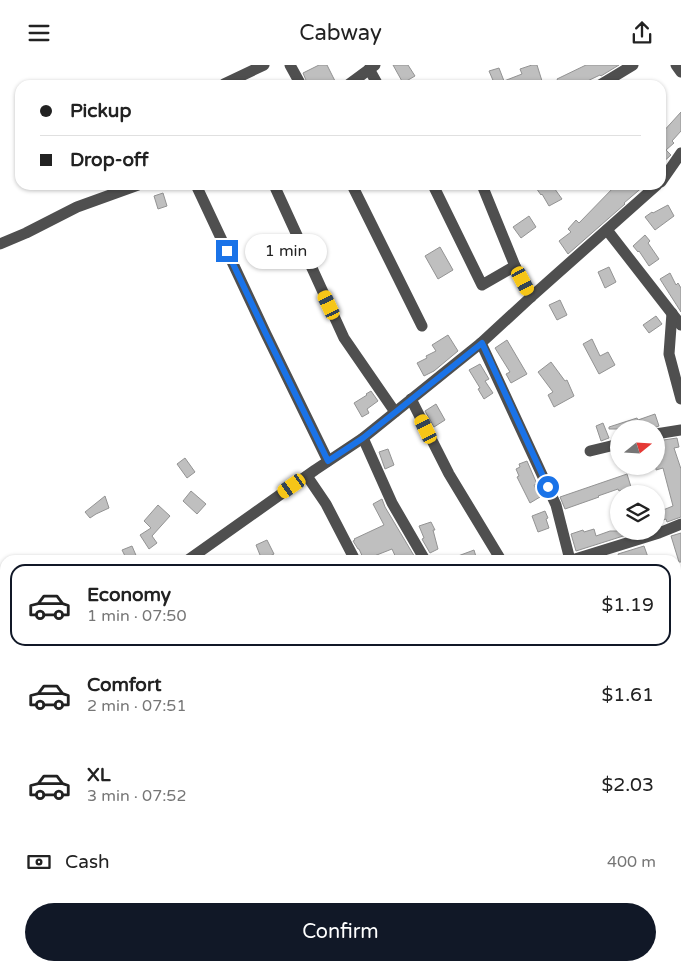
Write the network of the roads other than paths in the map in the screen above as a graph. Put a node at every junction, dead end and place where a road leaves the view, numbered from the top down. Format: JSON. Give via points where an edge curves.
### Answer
{"nodes":[{"id":1,"x":264,"y":65,"type":"edge"},
{"id":2,"x":290,"y":65,"type":"edge"},
{"id":3,"x":633,"y":65,"type":"edge"},
{"id":4,"x":676,"y":65,"type":"edge"},
{"id":5,"x":372,"y":67,"type":"edge"},
{"id":6,"x":681,"y":72,"type":"edge"},
{"id":7,"x":231,"y":80,"type":"edge"},
{"id":8,"x":298,"y":80,"type":"edge"},
{"id":9,"x":355,"y":80,"type":"edge"},
{"id":10,"x":376,"y":80,"type":"edge"},
{"id":11,"x":608,"y":80,"type":"edge"},
{"id":12,"x":681,"y":153,"type":"edge"},
{"id":13,"x":666,"y":175,"type":"edge"},
{"id":14,"x":124,"y":190,"type":"edge"},
{"id":15,"x":198,"y":190,"type":"edge"},
{"id":16,"x":276,"y":190,"type":"edge"},
{"id":17,"x":354,"y":190,"type":"edge"},
{"id":18,"x":435,"y":190,"type":"edge"},
{"id":19,"x":484,"y":190,"type":"edge"},
{"id":20,"x":652,"y":190,"type":"edge"},
{"id":21,"x":607,"y":230,"type":"junction"},
{"id":22,"x":0,"y":244,"type":"edge"},
{"id":23,"x":515,"y":266,"type":"junction"},
{"id":24,"x":531,"y":297,"type":"junction"},
{"id":25,"x":672,"y":313,"type":"junction"},
{"id":26,"x":681,"y":325,"type":"edge"},
{"id":27,"x":422,"y":326,"type":"dead end"},
{"id":28,"x":482,"y":343,"type":"junction"},
{"id":29,"x":411,"y":399,"type":"junction"},
{"id":30,"x":681,"y":399,"type":"edge"},
{"id":31,"x":394,"y":412,"type":"junction"},
{"id":32,"x":681,"y":430,"type":"edge"},
{"id":33,"x":665,"y":433,"type":"edge"},
{"id":34,"x":363,"y":438,"type":"junction"},
{"id":35,"x":610,"y":446,"type":"edge"},
{"id":36,"x":590,"y":451,"type":"dead end"},
{"id":37,"x":328,"y":461,"type":"junction"},
{"id":38,"x":307,"y":476,"type":"junction"},
{"id":39,"x":681,"y":524,"type":"edge"},
{"id":40,"x":195,"y":555,"type":"edge"},
{"id":41,"x":352,"y":555,"type":"edge"},
{"id":42,"x":422,"y":555,"type":"edge"},
{"id":43,"x":498,"y":555,"type":"edge"},
{"id":44,"x":570,"y":555,"type":"edge"},
{"id":45,"x":587,"y":555,"type":"edge"}],
"edges":[{"from":1,"to":7,"type":"street"},
{"from":2,"to":8,"type":"street"},
{"from":3,"to":11,"type":"street"},
{"from":4,"to":6,"type":"street"},
{"from":5,"to":9,"type":"street"},
{"from":5,"to":10,"type":"street"},
{"from":12,"to":13,"type":"street"},
{"from":14,"to":22,"type":"street","via":[[77,207]]},
{"from":15,"to":37,"type":"street"},
{"from":16,"to":31,"type":"street","via":[[344,338]]},
{"from":17,"to":27,"type":"street"},
{"from":18,"to":23,"type":"street","via":[[482,285]]},
{"from":19,"to":23,"type":"street"},
{"from":20,"to":21,"type":"street"},
{"from":21,"to":24,"type":"street"},
{"from":21,"to":25,"type":"street"},
{"from":23,"to":24,"type":"street"},
{"from":24,"to":28,"type":"street"},
{"from":25,"to":26,"type":"street"},
{"from":25,"to":30,"type":"street","via":[[669,354]]},
{"from":28,"to":29,"type":"street"},
{"from":28,"to":44,"type":"street","via":[[556,505]]},
{"from":29,"to":31,"type":"street"},
{"from":29,"to":43,"type":"street","via":[[449,474]]},
{"from":31,"to":34,"type":"street"},
{"from":32,"to":33,"type":"street"},
{"from":34,"to":37,"type":"street"},
{"from":34,"to":42,"type":"street","via":[[392,503]]},
{"from":35,"to":36,"type":"street"},
{"from":37,"to":38,"type":"street"},
{"from":38,"to":40,"type":"street"},
{"from":38,"to":41,"type":"street","via":[[326,504]]},
{"from":39,"to":45,"type":"street"}]}
